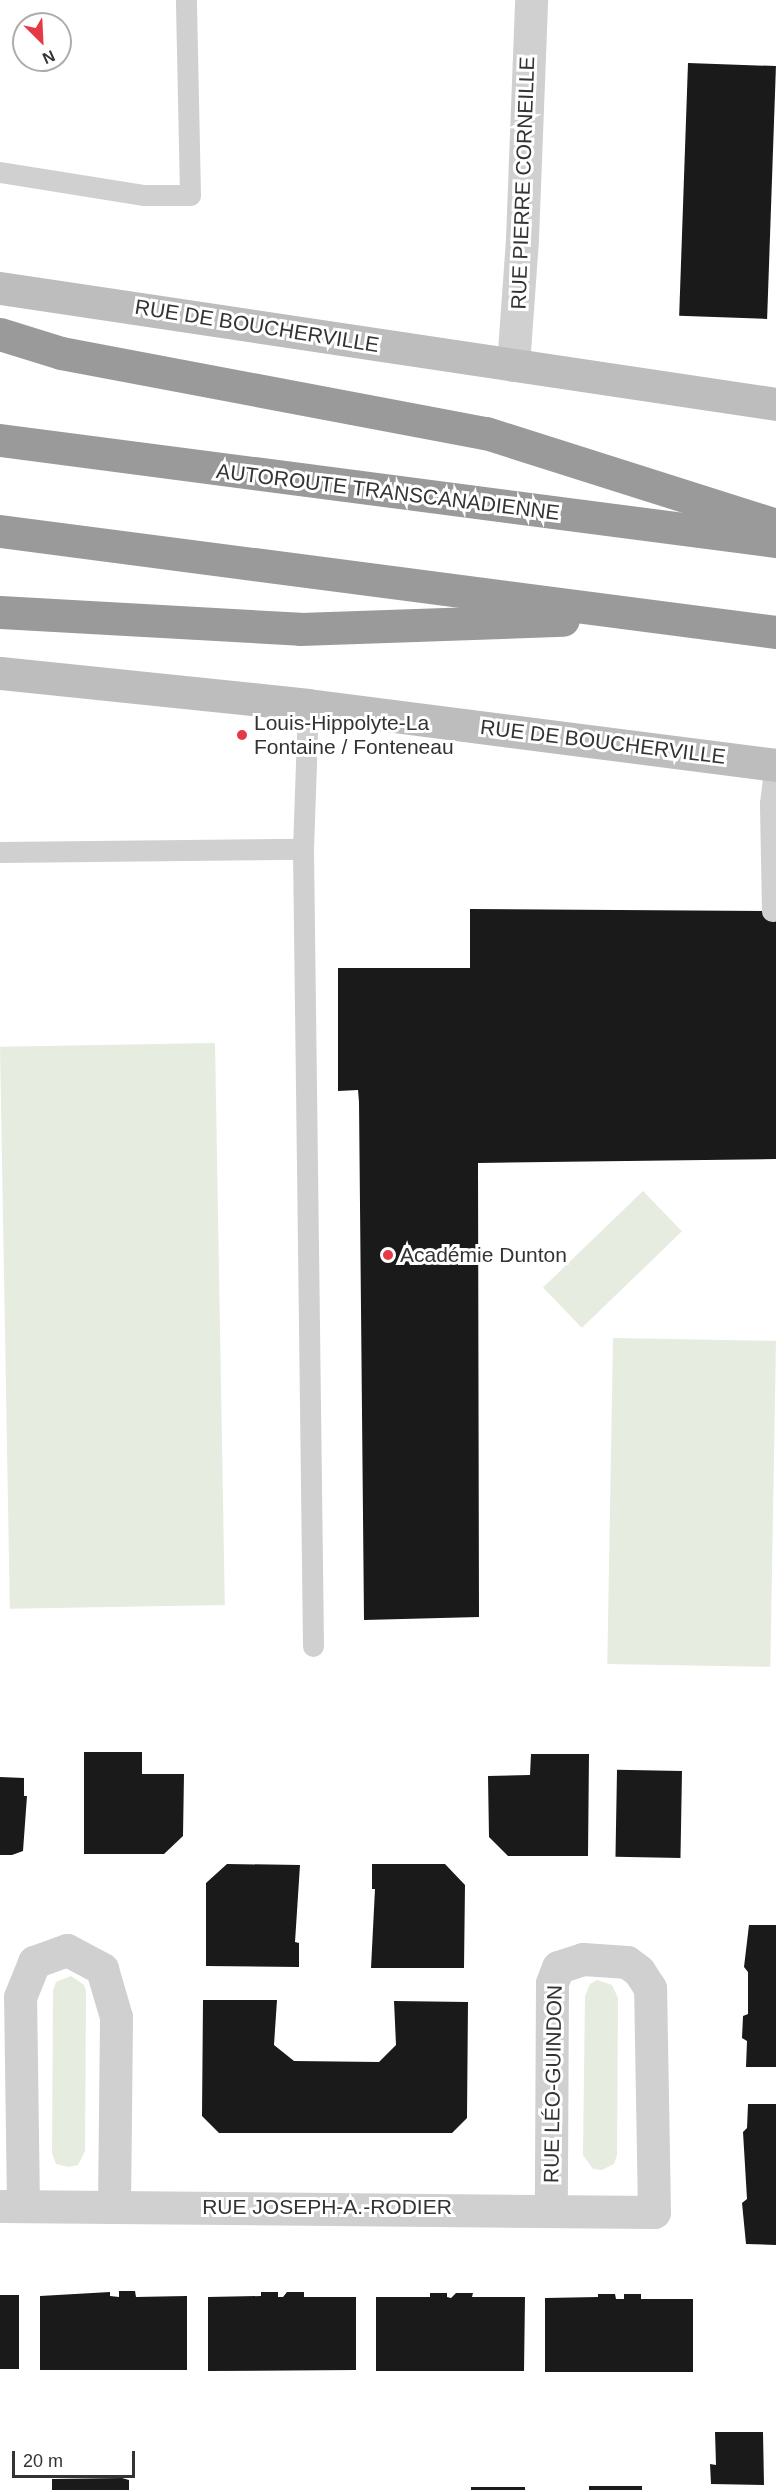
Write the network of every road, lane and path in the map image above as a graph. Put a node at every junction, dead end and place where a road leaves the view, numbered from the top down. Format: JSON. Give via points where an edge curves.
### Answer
{"nodes":[{"id":1,"x":186,"y":0,"type":"edge"},
{"id":2,"x":531,"y":0,"type":"edge"},
{"id":3,"x":0,"y":172,"type":"edge"},
{"id":4,"x":0,"y":288,"type":"edge"},
{"id":5,"x":0,"y":334,"type":"edge"},
{"id":6,"x":513,"y":365,"type":"junction"},
{"id":7,"x":776,"y":404,"type":"edge"},
{"id":8,"x":0,"y":440,"type":"edge"},
{"id":9,"x":776,"y":525,"type":"edge"},
{"id":10,"x":0,"y":531,"type":"edge"},
{"id":11,"x":776,"y":541,"type":"edge"},
{"id":12,"x":0,"y":612,"type":"edge"},
{"id":13,"x":657,"y":617,"type":"junction"},
{"id":14,"x":776,"y":632,"type":"edge"},
{"id":15,"x":0,"y":673,"type":"edge"},
{"id":16,"x":308,"y":705,"type":"junction"},
{"id":17,"x":776,"y":765,"type":"edge"},
{"id":18,"x":303,"y":849,"type":"junction"},
{"id":19,"x":0,"y":852,"type":"edge"},
{"id":20,"x":772,"y":911,"type":"dead end"},
{"id":21,"x":313,"y":1646,"type":"dead end"},
{"id":22,"x":12,"y":2206,"type":"edge"},
{"id":23,"x":114,"y":2207,"type":"junction"},
{"id":24,"x":551,"y":2208,"type":"junction"},
{"id":25,"x":654,"y":2212,"type":"joint"}],
"edges":[{"from":1,"to":3,"type":"lane","via":[[190,195],[144,195]]},
{"from":2,"to":6,"type":"street","name":"RUE PIERRE CORNEILLE","via":[[522,249]]},
{"from":4,"to":6,"type":"main road","name":"RUE DE BOUCHERVILLE"},
{"from":5,"to":9,"type":"highway","via":[[61,353],[486,433]]},
{"from":6,"to":7,"type":"main road","name":"RUE DE BOUCHERVILLE"},
{"from":8,"to":11,"type":"highway","name":"AUTOROUTE TRANSCANADIENNE"},
{"from":10,"to":13,"type":"highway"},
{"from":12,"to":13,"type":"highway","via":[[300,629]]},
{"from":13,"to":14,"type":"highway"},
{"from":15,"to":16,"type":"main road","name":"RUE DE BOUCHERVILLE"},
{"from":16,"to":17,"type":"main road","name":"RUE DE BOUCHERVILLE"},
{"from":16,"to":18,"type":"lane"},
{"from":17,"to":20,"type":"lane","via":[[770,803]]},
{"from":18,"to":19,"type":"lane"},
{"from":18,"to":21,"type":"lane"},
{"from":22,"to":23,"type":"street","name":"RUE JOSEPH-A.-RODIER"},
{"from":22,"to":23,"type":"street","via":[[20,1997],[34,1962],[67,1950],[102,1969],[116,2017]]},
{"from":23,"to":24,"type":"street","name":"RUE JOSEPH-A.-RODIER"},
{"from":24,"to":25,"type":"street","name":"RUE JOSEPH-A.-RODIER"},
{"from":24,"to":25,"type":"street","name":"RUE LÉO-GUINDON","via":[[552,1983],[558,1967],[583,1959],[627,1962],[639,1971],[650,1988]]}]}
